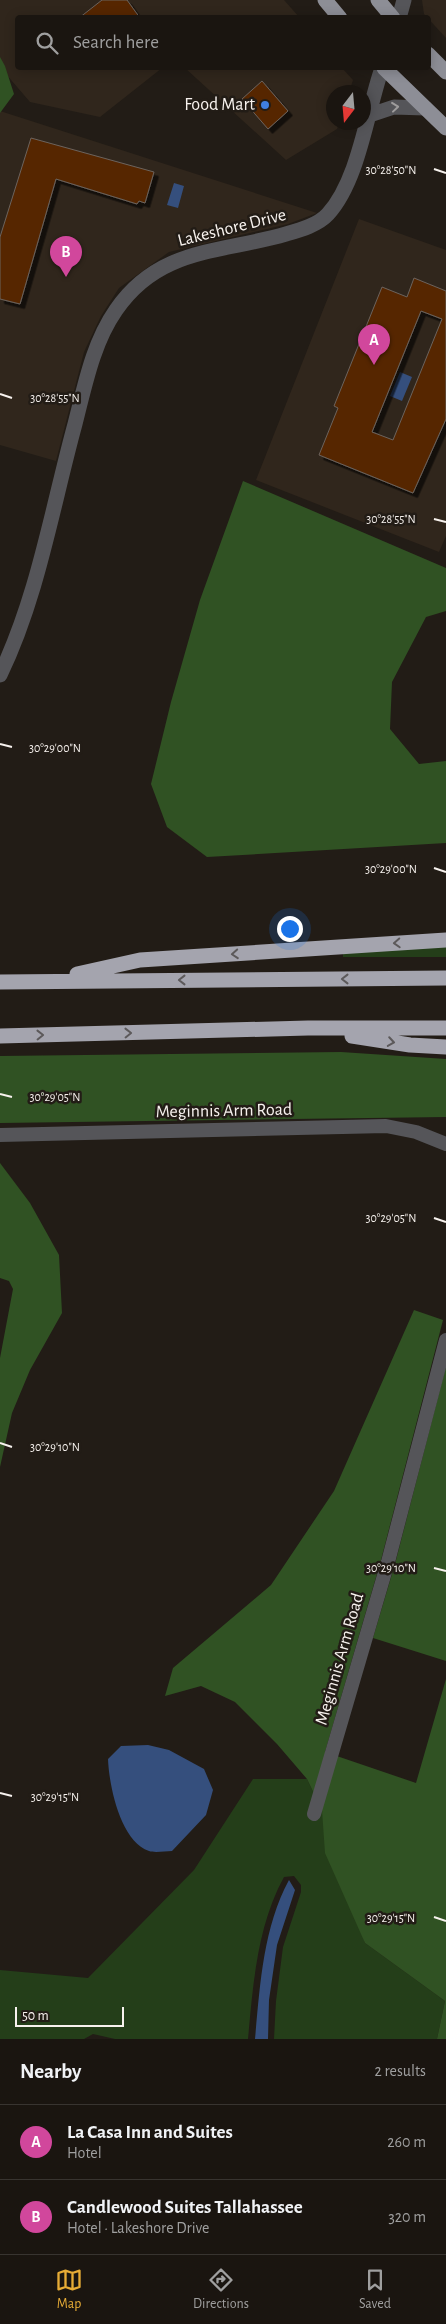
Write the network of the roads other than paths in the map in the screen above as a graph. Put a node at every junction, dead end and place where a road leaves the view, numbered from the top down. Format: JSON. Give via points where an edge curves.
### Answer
{"nodes":[{"id":1,"x":325,"y":0,"type":"edge"},
{"id":2,"x":378,"y":0,"type":"edge"},
{"id":3,"x":404,"y":0,"type":"edge"},
{"id":4,"x":338,"y":15,"type":"edge"},
{"id":5,"x":390,"y":15,"type":"edge"},
{"id":6,"x":400,"y":15,"type":"edge"},
{"id":7,"x":431,"y":57,"type":"edge"},
{"id":8,"x":382,"y":70,"type":"edge"},
{"id":9,"x":385,"y":70,"type":"edge"},
{"id":10,"x":446,"y":72,"type":"edge"},
{"id":11,"x":371,"y":104,"type":"edge"},
{"id":12,"x":425,"y":108,"type":"junction"},
{"id":13,"x":371,"y":115,"type":"edge"},
{"id":14,"x":446,"y":128,"type":"edge"},
{"id":15,"x":363,"y":130,"type":"edge"},
{"id":16,"x":0,"y":675,"type":"edge"},
{"id":17,"x":446,"y":940,"type":"edge"},
{"id":18,"x":446,"y":978,"type":"edge"},
{"id":19,"x":48,"y":980,"type":"junction"},
{"id":20,"x":0,"y":982,"type":"edge"},
{"id":21,"x":308,"y":1028,"type":"junction"},
{"id":22,"x":446,"y":1028,"type":"edge"},
{"id":23,"x":0,"y":1036,"type":"edge"},
{"id":24,"x":446,"y":1047,"type":"edge"},
{"id":25,"x":0,"y":1135,"type":"edge"},
{"id":26,"x":446,"y":1144,"type":"edge"},
{"id":27,"x":446,"y":1340,"type":"edge"},
{"id":28,"x":314,"y":1814,"type":"dead end"}],
"edges":[{"from":1,"to":4,"type":"main road"},
{"from":2,"to":5,"type":"main road"},
{"from":3,"to":6,"type":"street"},
{"from":7,"to":10,"type":"main road"},
{"from":8,"to":11,"type":"street","name":"Lakeshore Drive"},
{"from":9,"to":12,"type":"main road"},
{"from":13,"to":12,"type":"street","one_way":true,"via":[[394,107]]},
{"from":12,"to":14,"type":"main road"},
{"from":15,"to":16,"type":"street","name":"Lakeshore Drive","via":[[345,188],[327,216],[300,230],[267,240],[178,258],[140,282],[115,310],[96,347],[52,509],[40,567],[22,624]]},
{"from":17,"to":19,"type":"highway","one_way":true,"via":[[140,960]]},
{"from":18,"to":19,"type":"highway","one_way":true},
{"from":19,"to":20,"type":"highway"},
{"from":21,"to":22,"type":"highway"},
{"from":23,"to":21,"type":"highway","one_way":true},
{"from":21,"to":24,"type":"highway","one_way":true,"via":[[410,1045]]},
{"from":25,"to":26,"type":"street","name":"Meginnis Arm Road","via":[[386,1126],[416,1132]]},
{"from":27,"to":28,"type":"street","name":"Meginnis Arm Road","via":[[388,1562]]}]}
